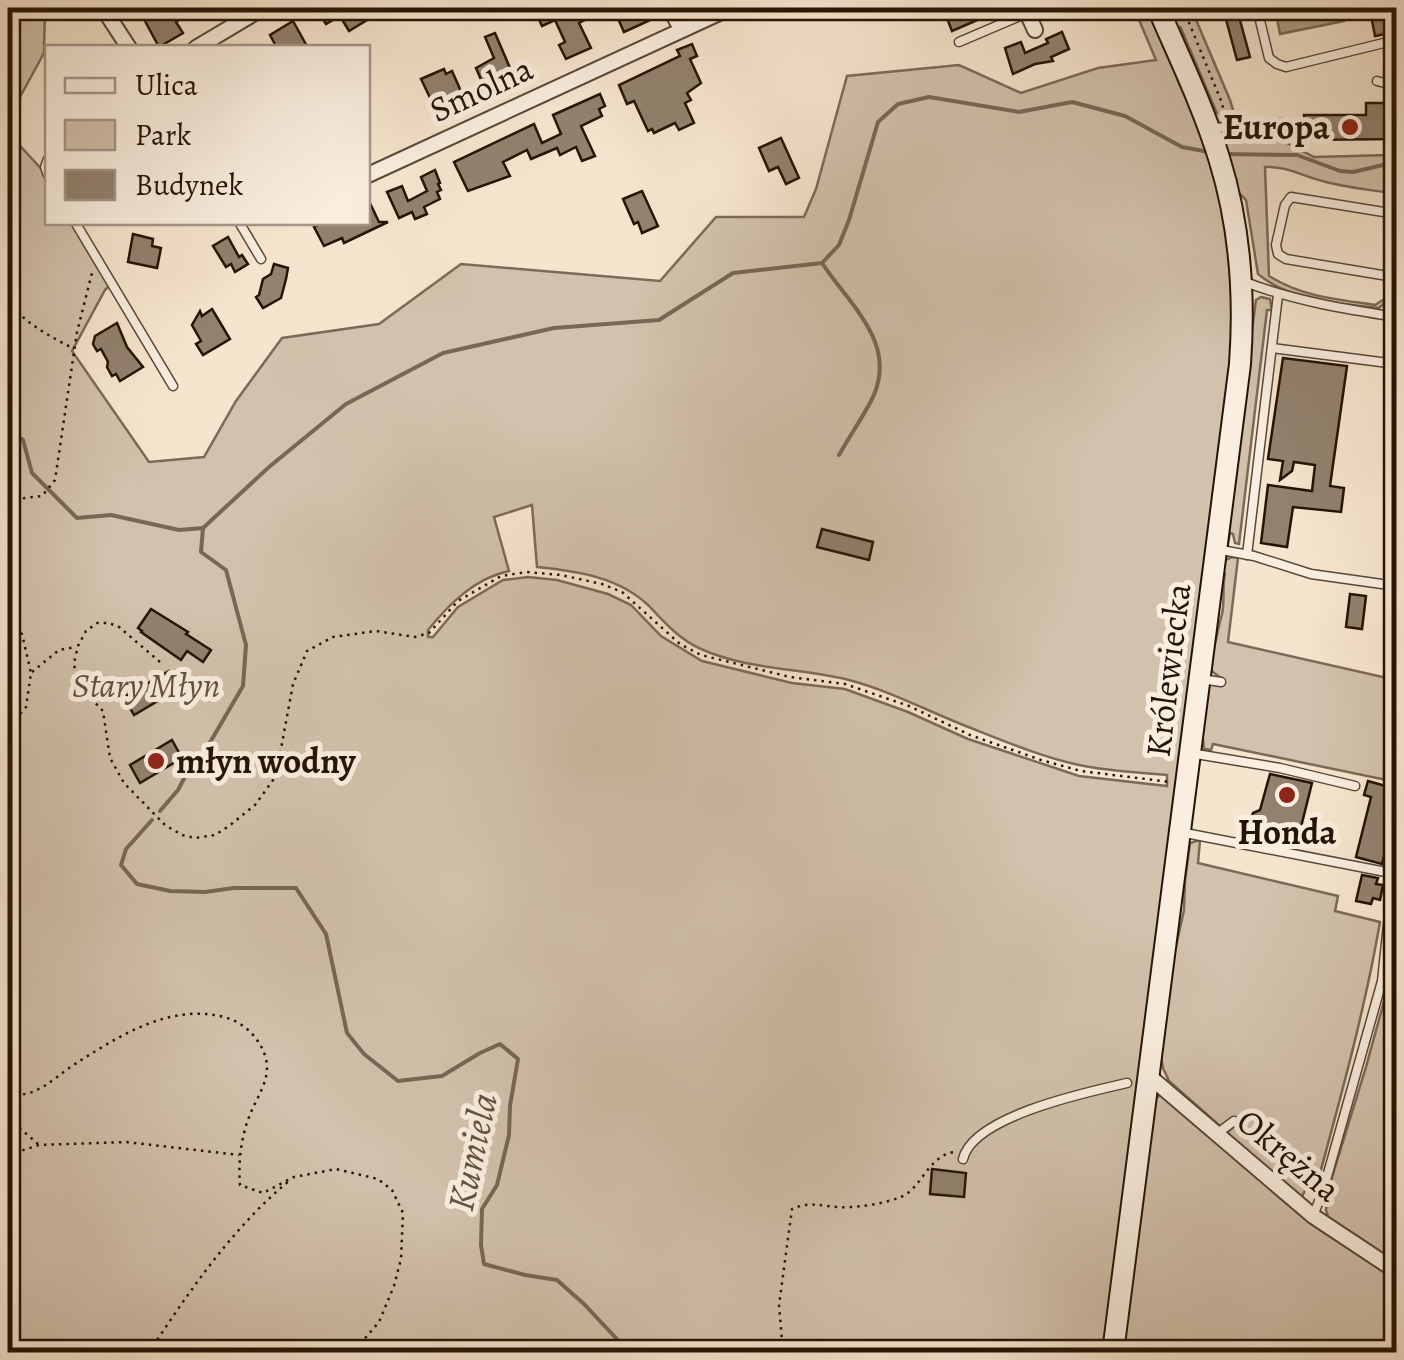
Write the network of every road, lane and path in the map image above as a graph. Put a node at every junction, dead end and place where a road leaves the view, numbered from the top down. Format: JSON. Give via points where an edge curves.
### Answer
{"nodes":[{"id":1,"x":103,"y":8,"type":"edge"},
{"id":2,"x":263,"y":8,"type":"edge"},
{"id":3,"x":670,"y":8,"type":"edge"},
{"id":4,"x":730,"y":8,"type":"edge"},
{"id":5,"x":1158,"y":8,"type":"edge"},
{"id":6,"x":1184,"y":8,"type":"edge"},
{"id":7,"x":1257,"y":8,"type":"edge"},
{"id":8,"x":1026,"y":10,"type":"edge"},
{"id":9,"x":681,"y":30,"type":"junction"},
{"id":10,"x":1035,"y":30,"type":"dead end"},
{"id":11,"x":1396,"y":40,"type":"edge"},
{"id":12,"x":959,"y":42,"type":"dead end"},
{"id":13,"x":127,"y":45,"type":"edge"},
{"id":14,"x":201,"y":45,"type":"edge"},
{"id":15,"x":1377,"y":80,"type":"dead end"},
{"id":16,"x":1396,"y":86,"type":"edge"},
{"id":17,"x":1285,"y":123,"type":"dead end"},
{"id":18,"x":1218,"y":141,"type":"junction"},
{"id":19,"x":370,"y":173,"type":"edge"},
{"id":20,"x":1396,"y":214,"type":"edge"},
{"id":21,"x":77,"y":225,"type":"edge"},
{"id":22,"x":241,"y":225,"type":"edge"},
{"id":23,"x":94,"y":257,"type":"junction"},
{"id":24,"x":262,"y":259,"type":"dead end"},
{"id":25,"x":1396,"y":264,"type":"edge"},
{"id":26,"x":1394,"y":277,"type":"edge"},
{"id":27,"x":1241,"y":281,"type":"junction"},
{"id":28,"x":1278,"y":295,"type":"junction"},
{"id":29,"x":8,"y":300,"type":"edge"},
{"id":30,"x":1392,"y":316,"type":"edge"},
{"id":31,"x":1272,"y":348,"type":"junction"},
{"id":32,"x":74,"y":349,"type":"junction"},
{"id":33,"x":1396,"y":364,"type":"edge"},
{"id":34,"x":173,"y":386,"type":"dead end"},
{"id":35,"x":8,"y":500,"type":"edge"},
{"id":36,"x":1216,"y":550,"type":"junction"},
{"id":37,"x":1248,"y":555,"type":"junction"},
{"id":38,"x":1396,"y":586,"type":"edge"},
{"id":39,"x":8,"y":626,"type":"edge"},
{"id":40,"x":78,"y":646,"type":"junction"},
{"id":41,"x":160,"y":662,"type":"dead end"},
{"id":42,"x":31,"y":673,"type":"junction"},
{"id":43,"x":8,"y":728,"type":"edge"},
{"id":44,"x":1190,"y":753,"type":"junction"},
{"id":45,"x":1186,"y":784,"type":"junction"},
{"id":46,"x":1355,"y":786,"type":"dead end"},
{"id":47,"x":1180,"y":832,"type":"junction"},
{"id":48,"x":1386,"y":872,"type":"dead end"},
{"id":49,"x":1388,"y":924,"type":"dead end"},
{"id":50,"x":1149,"y":1076,"type":"junction"},
{"id":51,"x":1127,"y":1083,"type":"dead end"},
{"id":52,"x":8,"y":1094,"type":"edge"},
{"id":53,"x":8,"y":1118,"type":"edge"},
{"id":54,"x":1234,"y":1121,"type":"dead end"},
{"id":55,"x":1218,"y":1134,"type":"junction"},
{"id":56,"x":39,"y":1145,"type":"junction"},
{"id":57,"x":8,"y":1155,"type":"edge"},
{"id":58,"x":240,"y":1155,"type":"junction"},
{"id":59,"x":964,"y":1155,"type":"joint"},
{"id":60,"x":294,"y":1177,"type":"junction"},
{"id":61,"x":1313,"y":1216,"type":"junction"},
{"id":62,"x":1396,"y":1271,"type":"edge"},
{"id":63,"x":149,"y":1352,"type":"edge"},
{"id":64,"x":352,"y":1352,"type":"edge"},
{"id":65,"x":783,"y":1352,"type":"edge"},
{"id":66,"x":1114,"y":1352,"type":"edge"}],
"edges":[{"from":1,"to":13,"type":"street"},
{"from":2,"to":14,"type":"street"},
{"from":3,"to":9,"type":"street"},
{"from":4,"to":9,"type":"street","name":"Smolna"},
{"from":5,"to":18,"type":"main road","name":"Królewiecka"},
{"from":6,"to":18,"type":"path","via":[[1222,103]]},
{"from":7,"to":11,"type":"lane","via":[[1269,58],[1281,66]]},
{"from":8,"to":10,"type":"street"},
{"from":8,"to":12,"type":"lane"},
{"from":9,"to":19,"type":"street","name":"Smolna"},
{"from":15,"to":16,"type":"lane"},
{"from":17,"to":18,"type":"lane"},
{"from":18,"to":27,"type":"main road","name":"Królewiecka"},
{"from":20,"to":26,"type":"lane","via":[[1291,197],[1276,245],[1286,260]]},
{"from":21,"to":23,"type":"lane"},
{"from":22,"to":24,"type":"lane"},
{"from":23,"to":32,"type":"path"},
{"from":23,"to":34,"type":"lane"},
{"from":25,"to":26,"type":"lane"},
{"from":26,"to":30,"type":"lane"},
{"from":27,"to":28,"type":"lane"},
{"from":27,"to":36,"type":"main road","name":"Królewiecka","via":[[1240,364]]},
{"from":28,"to":30,"type":"lane"},
{"from":28,"to":31,"type":"lane"},
{"from":29,"to":32,"type":"path"},
{"from":31,"to":33,"type":"lane"},
{"from":31,"to":37,"type":"lane"},
{"from":32,"to":35,"type":"path","via":[[54,480],[42,496]]},
{"from":36,"to":37,"type":"lane"},
{"from":36,"to":44,"type":"main road","name":"Królewiecka","via":[[1210,680]]},
{"from":37,"to":38,"type":"lane","via":[[1311,574]]},
{"from":39,"to":42,"type":"path","via":[[22,634]]},
{"from":40,"to":41,"type":"path","via":[[86,631],[109,623]]},
{"from":40,"to":42,"type":"path","via":[[60,650]]},
{"from":40,"to":45,"type":"path","via":[[76,678],[103,711],[116,772],[165,825],[204,838],[255,805],[276,776],[293,684],[307,651],[362,632],[429,633],[458,601],[501,576],[526,572],[622,592],[702,655],[845,684],[1080,771]]},
{"from":42,"to":43,"type":"path","via":[[26,706]]},
{"from":44,"to":45,"type":"main road","name":"Królewiecka"},
{"from":44,"to":46,"type":"lane"},
{"from":45,"to":47,"type":"main road","name":"Królewiecka"},
{"from":47,"to":48,"type":"lane"},
{"from":47,"to":50,"type":"main road","name":"Królewiecka"},
{"from":49,"to":61,"type":"lane","via":[[1382,981]]},
{"from":50,"to":55,"type":"street","name":"Okrężna"},
{"from":50,"to":66,"type":"main road","name":"Królewiecka"},
{"from":51,"to":59,"type":"lane","via":[[1026,1112],[974,1138]]},
{"from":52,"to":58,"type":"path","via":[[34,1094],[117,1038],[167,1017],[204,1012],[235,1020],[256,1037],[266,1060],[266,1082]]},
{"from":53,"to":56,"type":"path"},
{"from":54,"to":55,"type":"lane"},
{"from":55,"to":61,"type":"street","name":"Okrężna"},
{"from":56,"to":57,"type":"path"},
{"from":56,"to":58,"type":"path","via":[[126,1142]]},
{"from":58,"to":60,"type":"path","via":[[240,1185],[263,1193]]},
{"from":59,"to":65,"type":"path","via":[[946,1154],[906,1196],[792,1209],[779,1306]]},
{"from":60,"to":63,"type":"path","via":[[240,1229]]},
{"from":60,"to":64,"type":"path","via":[[336,1169],[378,1178],[403,1212],[394,1286],[379,1322]]},
{"from":61,"to":62,"type":"street","name":"Okrężna"}]}
